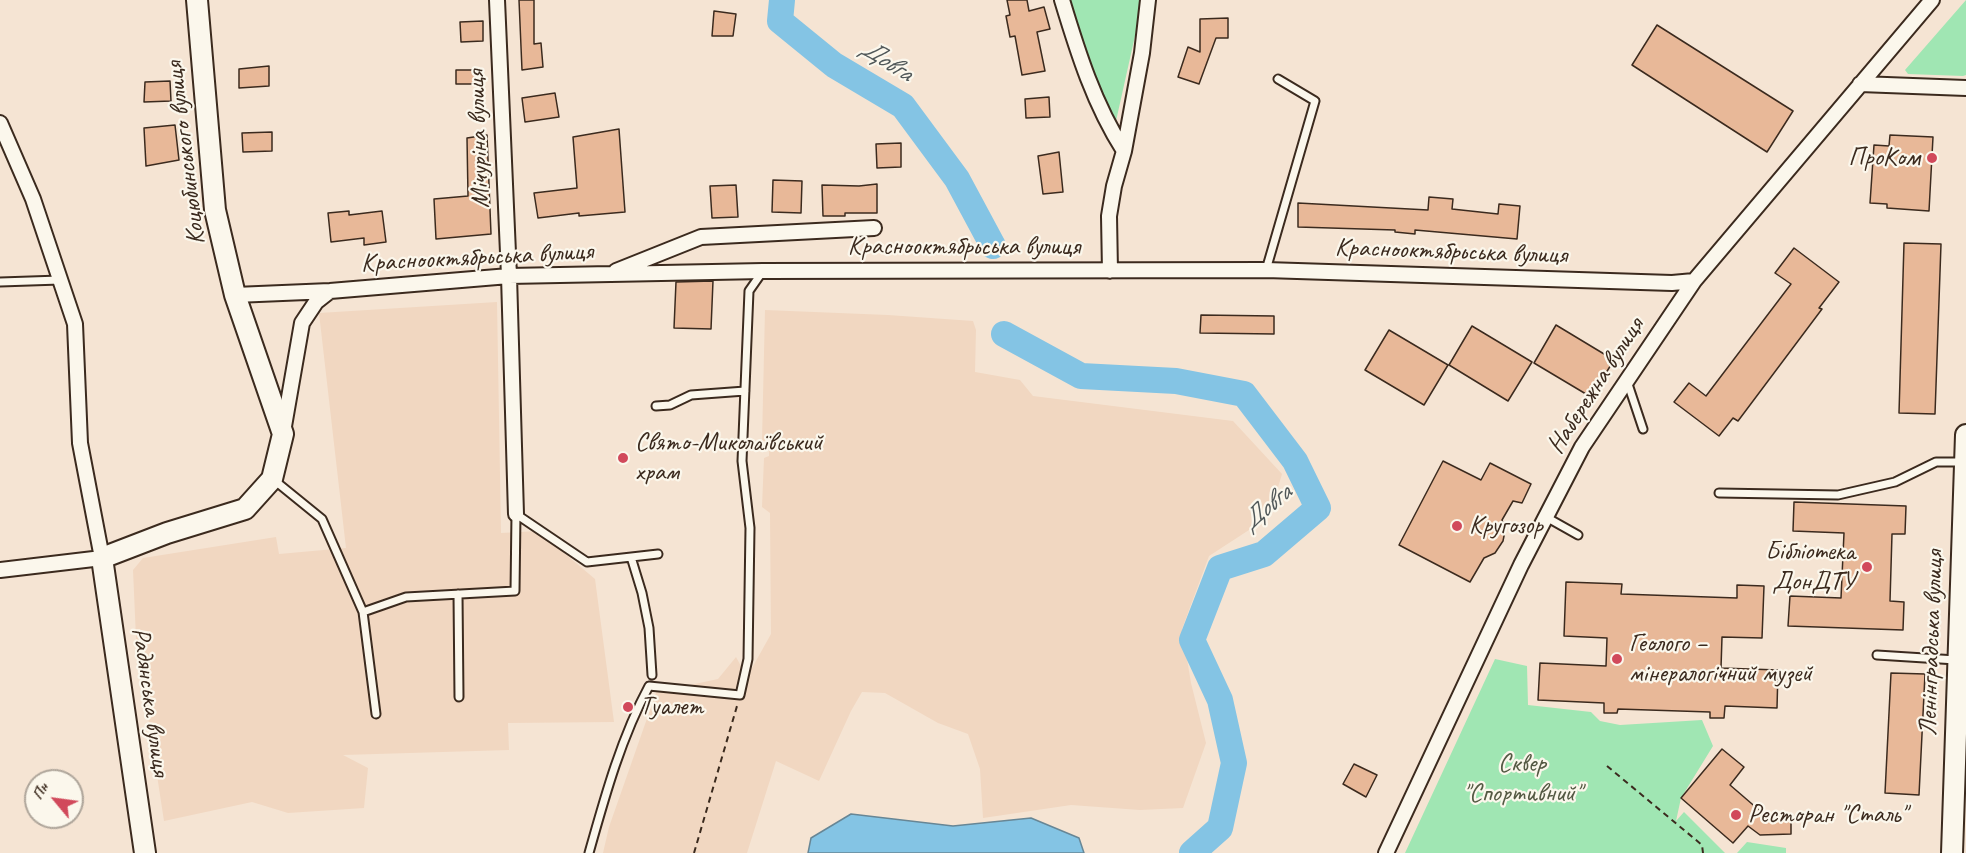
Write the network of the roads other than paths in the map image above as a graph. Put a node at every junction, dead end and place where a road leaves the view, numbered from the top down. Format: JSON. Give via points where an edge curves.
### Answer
{"nodes":[{"id":1,"x":197,"y":0,"type":"edge"},
{"id":2,"x":497,"y":0,"type":"edge"},
{"id":3,"x":1062,"y":0,"type":"edge"},
{"id":4,"x":1148,"y":0,"type":"edge"},
{"id":5,"x":1932,"y":0,"type":"edge"},
{"id":6,"x":1278,"y":79,"type":"dead end"},
{"id":7,"x":1860,"y":84,"type":"junction"},
{"id":8,"x":1966,"y":88,"type":"edge"},
{"id":9,"x":0,"y":123,"type":"edge"},
{"id":10,"x":1124,"y":151,"type":"junction"},
{"id":11,"x":874,"y":228,"type":"dead end"},
{"id":12,"x":1266,"y":270,"type":"junction"},
{"id":13,"x":763,"y":272,"type":"junction"},
{"id":14,"x":1110,"y":272,"type":"junction"},
{"id":15,"x":609,"y":274,"type":"junction"},
{"id":16,"x":509,"y":276,"type":"junction"},
{"id":17,"x":61,"y":280,"type":"junction"},
{"id":18,"x":1694,"y":281,"type":"junction"},
{"id":19,"x":0,"y":282,"type":"edge"},
{"id":20,"x":330,"y":291,"type":"junction"},
{"id":21,"x":235,"y":295,"type":"junction"},
{"id":22,"x":1627,"y":381,"type":"junction"},
{"id":23,"x":745,"y":391,"type":"junction"},
{"id":24,"x":656,"y":406,"type":"dead end"},
{"id":25,"x":1643,"y":429,"type":"dead end"},
{"id":26,"x":283,"y":434,"type":"junction"},
{"id":27,"x":1966,"y":435,"type":"edge"},
{"id":28,"x":1965,"y":462,"type":"edge"},
{"id":29,"x":272,"y":479,"type":"junction"},
{"id":30,"x":1719,"y":493,"type":"dead end"},
{"id":31,"x":516,"y":514,"type":"junction"},
{"id":32,"x":1545,"y":517,"type":"junction"},
{"id":33,"x":1578,"y":535,"type":"dead end"},
{"id":34,"x":658,"y":554,"type":"dead end"},
{"id":35,"x":631,"y":557,"type":"junction"},
{"id":36,"x":102,"y":558,"type":"junction"},
{"id":37,"x":0,"y":570,"type":"edge"},
{"id":38,"x":458,"y":594,"type":"junction"},
{"id":39,"x":363,"y":612,"type":"junction"},
{"id":40,"x":1877,"y":655,"type":"dead end"},
{"id":41,"x":1958,"y":660,"type":"junction"},
{"id":42,"x":652,"y":675,"type":"dead end"},
{"id":43,"x":1962,"y":688,"type":"edge"},
{"id":44,"x":459,"y":697,"type":"dead end"},
{"id":45,"x":376,"y":714,"type":"dead end"},
{"id":46,"x":145,"y":853,"type":"edge"},
{"id":47,"x":590,"y":853,"type":"edge"},
{"id":48,"x":1386,"y":853,"type":"edge"},
{"id":49,"x":1952,"y":853,"type":"edge"}],
"edges":[{"from":1,"to":21,"type":"street","name":"Коцюбинського вулиця","via":[[215,210]]},
{"from":2,"to":16,"type":"street","name":"Мічуріна вулиця"},
{"from":3,"to":10,"type":"street","via":[[1093,94]]},
{"from":4,"to":10,"type":"street"},
{"from":5,"to":7,"type":"street","name":"Набережна вулиця"},
{"from":6,"to":12,"type":"lane","via":[[1315,101]]},
{"from":7,"to":8,"type":"street"},
{"from":7,"to":18,"type":"street","name":"Набережна вулиця"},
{"from":9,"to":17,"type":"street","via":[[33,199]]},
{"from":10,"to":14,"type":"street","via":[[1109,216]]},
{"from":11,"to":15,"type":"street","via":[[700,237]]},
{"from":12,"to":14,"type":"street","name":"Краснооктябрьська вулиця"},
{"from":12,"to":18,"type":"street","name":"Краснооктябрьська вулиця"},
{"from":13,"to":14,"type":"street","name":"Краснооктябрьська вулиця"},
{"from":13,"to":15,"type":"street","name":"Краснооктябрьська вулиця"},
{"from":13,"to":23,"type":"lane","via":[[749,291]]},
{"from":15,"to":16,"type":"street","name":"Краснооктябрьська вулиця"},
{"from":16,"to":20,"type":"street","name":"Краснооктябрьська вулиця"},
{"from":16,"to":31,"type":"street","name":"Мічуріна вулиця"},
{"from":17,"to":19,"type":"lane"},
{"from":17,"to":36,"type":"street","via":[[75,324],[80,443]]},
{"from":18,"to":22,"type":"street","name":"Набережна вулиця"},
{"from":20,"to":21,"type":"street","name":"Краснооктябрьська вулиця"},
{"from":20,"to":26,"type":"street","via":[[316,302],[302,323]]},
{"from":21,"to":26,"type":"street","name":"Коцюбинського вулиця"},
{"from":22,"to":25,"type":"lane"},
{"from":22,"to":32,"type":"street","name":"Набережна вулиця","via":[[1582,447]]},
{"from":23,"to":24,"type":"lane","via":[[691,395],[670,405]]},
{"from":23,"to":47,"type":"lane","via":[[742,461],[750,528],[748,659],[740,695],[649,686],[608,784]]},
{"from":26,"to":29,"type":"street"},
{"from":27,"to":28,"type":"street","name":"Ленінградська вулиця"},
{"from":28,"to":30,"type":"lane","via":[[1936,462],[1895,482],[1838,495]]},
{"from":28,"to":41,"type":"street","name":"Ленінградська вулиця"},
{"from":29,"to":36,"type":"street","via":[[245,509]]},
{"from":29,"to":39,"type":"lane","via":[[321,519]]},
{"from":31,"to":35,"type":"lane","via":[[587,562]]},
{"from":31,"to":38,"type":"lane","via":[[515,591]]},
{"from":32,"to":33,"type":"lane"},
{"from":32,"to":48,"type":"street","name":"Набережна вулиця"},
{"from":34,"to":35,"type":"lane"},
{"from":35,"to":42,"type":"lane","via":[[649,628]]},
{"from":36,"to":37,"type":"street"},
{"from":36,"to":46,"type":"street","name":"Радянська вулиця"},
{"from":38,"to":39,"type":"lane","via":[[406,597]]},
{"from":38,"to":44,"type":"lane"},
{"from":39,"to":45,"type":"lane"},
{"from":40,"to":41,"type":"lane"},
{"from":41,"to":43,"type":"street","name":"Ленінградська вулиця"},
{"from":43,"to":49,"type":"street","name":"Ленінградська вулиця"}]}
